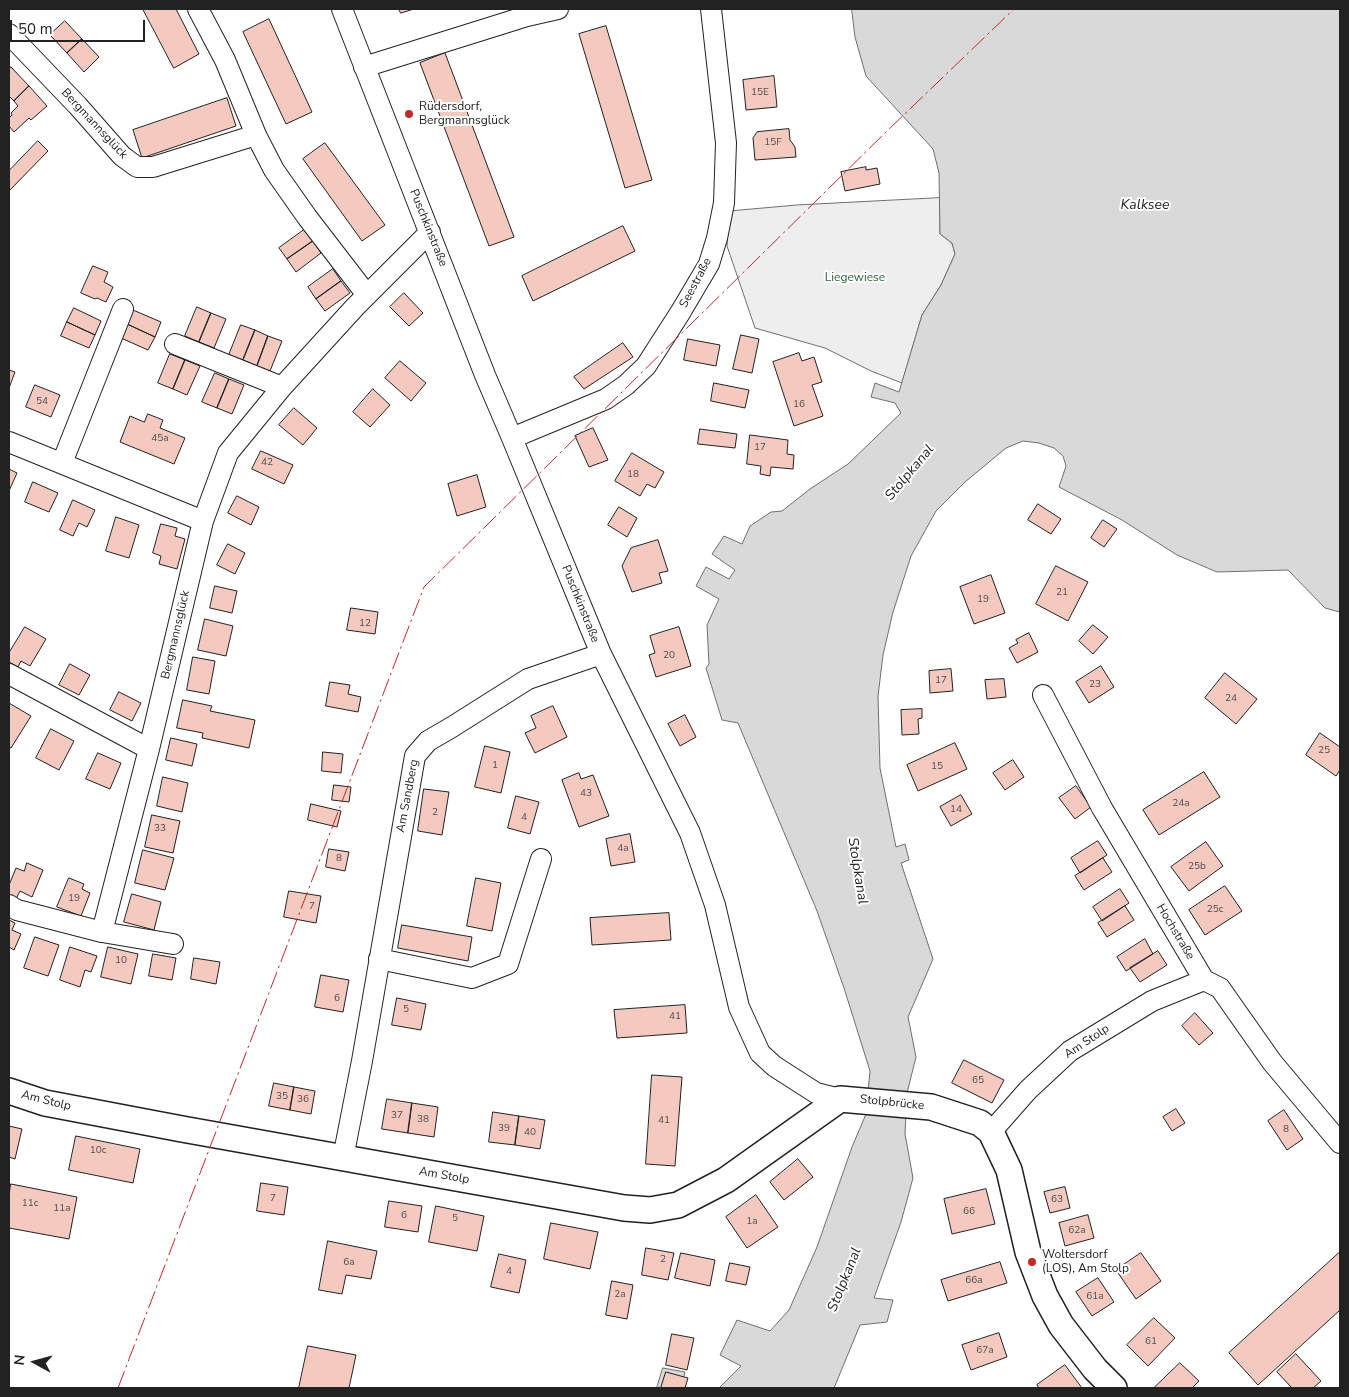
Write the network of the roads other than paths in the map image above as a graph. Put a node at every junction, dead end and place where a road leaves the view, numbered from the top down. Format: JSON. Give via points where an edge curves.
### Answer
{"nodes":[{"id":1,"x":198,"y":9,"type":"edge"},
{"id":2,"x":342,"y":9,"type":"edge"},
{"id":3,"x":558,"y":9,"type":"edge"},
{"id":4,"x":711,"y":9,"type":"edge"},
{"id":5,"x":9,"y":34,"type":"edge"},
{"id":6,"x":364,"y":67,"type":"junction"},
{"id":7,"x":256,"y":135,"type":"junction"},
{"id":8,"x":430,"y":232,"type":"junction"},
{"id":9,"x":367,"y":295,"type":"junction"},
{"id":10,"x":123,"y":309,"type":"dead end"},
{"id":11,"x":175,"y":344,"type":"dead end"},
{"id":12,"x":282,"y":387,"type":"junction"},
{"id":13,"x":512,"y":438,"type":"junction"},
{"id":14,"x":9,"y":442,"type":"edge"},
{"id":15,"x":62,"y":463,"type":"junction"},
{"id":16,"x":203,"y":521,"type":"junction"},
{"id":17,"x":601,"y":654,"type":"junction"},
{"id":18,"x":9,"y":674,"type":"edge"},
{"id":19,"x":1042,"y":695,"type":"dead end"},
{"id":20,"x":149,"y":748,"type":"junction"},
{"id":21,"x":541,"y":859,"type":"dead end"},
{"id":22,"x":9,"y":905,"type":"edge"},
{"id":23,"x":102,"y":932,"type":"junction"},
{"id":24,"x":173,"y":944,"type":"dead end"},
{"id":25,"x":379,"y":959,"type":"junction"},
{"id":26,"x":1204,"y":980,"type":"junction"},
{"id":27,"x":9,"y":1091,"type":"edge"},
{"id":28,"x":846,"y":1099,"type":"junction"},
{"id":29,"x":991,"y":1132,"type":"junction"},
{"id":30,"x":1340,"y":1143,"type":"edge"},
{"id":31,"x":343,"y":1158,"type":"junction"},
{"id":32,"x":1114,"y":1388,"type":"edge"}],
"edges":[{"from":1,"to":7,"type":"street","via":[[225,60]]},
{"from":2,"to":6,"type":"street","name":"Puschkinstraße"},
{"from":3,"to":6,"type":"street"},
{"from":4,"to":13,"type":"street","name":"Seestraße","via":[[726,143],[724,204],[709,264],[646,366],[626,385],[606,399]]},
{"from":5,"to":7,"type":"street","name":"Bergmannsglück","via":[[122,156],[136,167],[153,167]]},
{"from":6,"to":8,"type":"street","name":"Puschkinstraße"},
{"from":7,"to":9,"type":"street","via":[[274,170]]},
{"from":8,"to":9,"type":"street","name":"Bergmannsglück"},
{"from":8,"to":13,"type":"street","name":"Puschkinstraße"},
{"from":9,"to":12,"type":"street","name":"Bergmannsglück"},
{"from":10,"to":15,"type":"street"},
{"from":11,"to":12,"type":"street"},
{"from":12,"to":16,"type":"street","name":"Bergmannsglück","via":[[228,453]]},
{"from":13,"to":17,"type":"street","name":"Puschkinstraße"},
{"from":14,"to":15,"type":"street"},
{"from":15,"to":16,"type":"street"},
{"from":16,"to":20,"type":"street","name":"Bergmannsglück"},
{"from":17,"to":25,"type":"street","name":"Am Sandberg","via":[[528,679],[428,741],[415,756]]},
{"from":17,"to":28,"type":"street","name":"Puschkinstraße","via":[[690,833],[715,905],[739,1007],[760,1053],[816,1093]]},
{"from":18,"to":20,"type":"street"},
{"from":19,"to":26,"type":"street","name":"Hochstraße","via":[[1102,808]]},
{"from":20,"to":23,"type":"street","name":"Bergmannsglück"},
{"from":21,"to":25,"type":"street","via":[[508,964],[472,978]]},
{"from":22,"to":23,"type":"street","via":[[17,910]]},
{"from":23,"to":24,"type":"street"},
{"from":25,"to":31,"type":"street","name":"Am Sandberg"},
{"from":26,"to":29,"type":"street","name":"Am Stolp","via":[[1152,1001],[1070,1051],[1028,1090]]},
{"from":26,"to":30,"type":"street","name":"Hochstraße","via":[[1220,988],[1272,1062]]},
{"from":27,"to":31,"type":"main road","name":"Am Stolp","via":[[45,1103]]},
{"from":28,"to":29,"type":"main road","name":"Stolpbrücke","via":[[931,1107],[980,1123]]},
{"from":28,"to":31,"type":"main road","name":"Am Stolp","via":[[726,1180],[678,1205],[650,1210]]},
{"from":29,"to":32,"type":"main road","via":[[1009,1170],[1028,1252],[1046,1296],[1061,1326]]}]}
